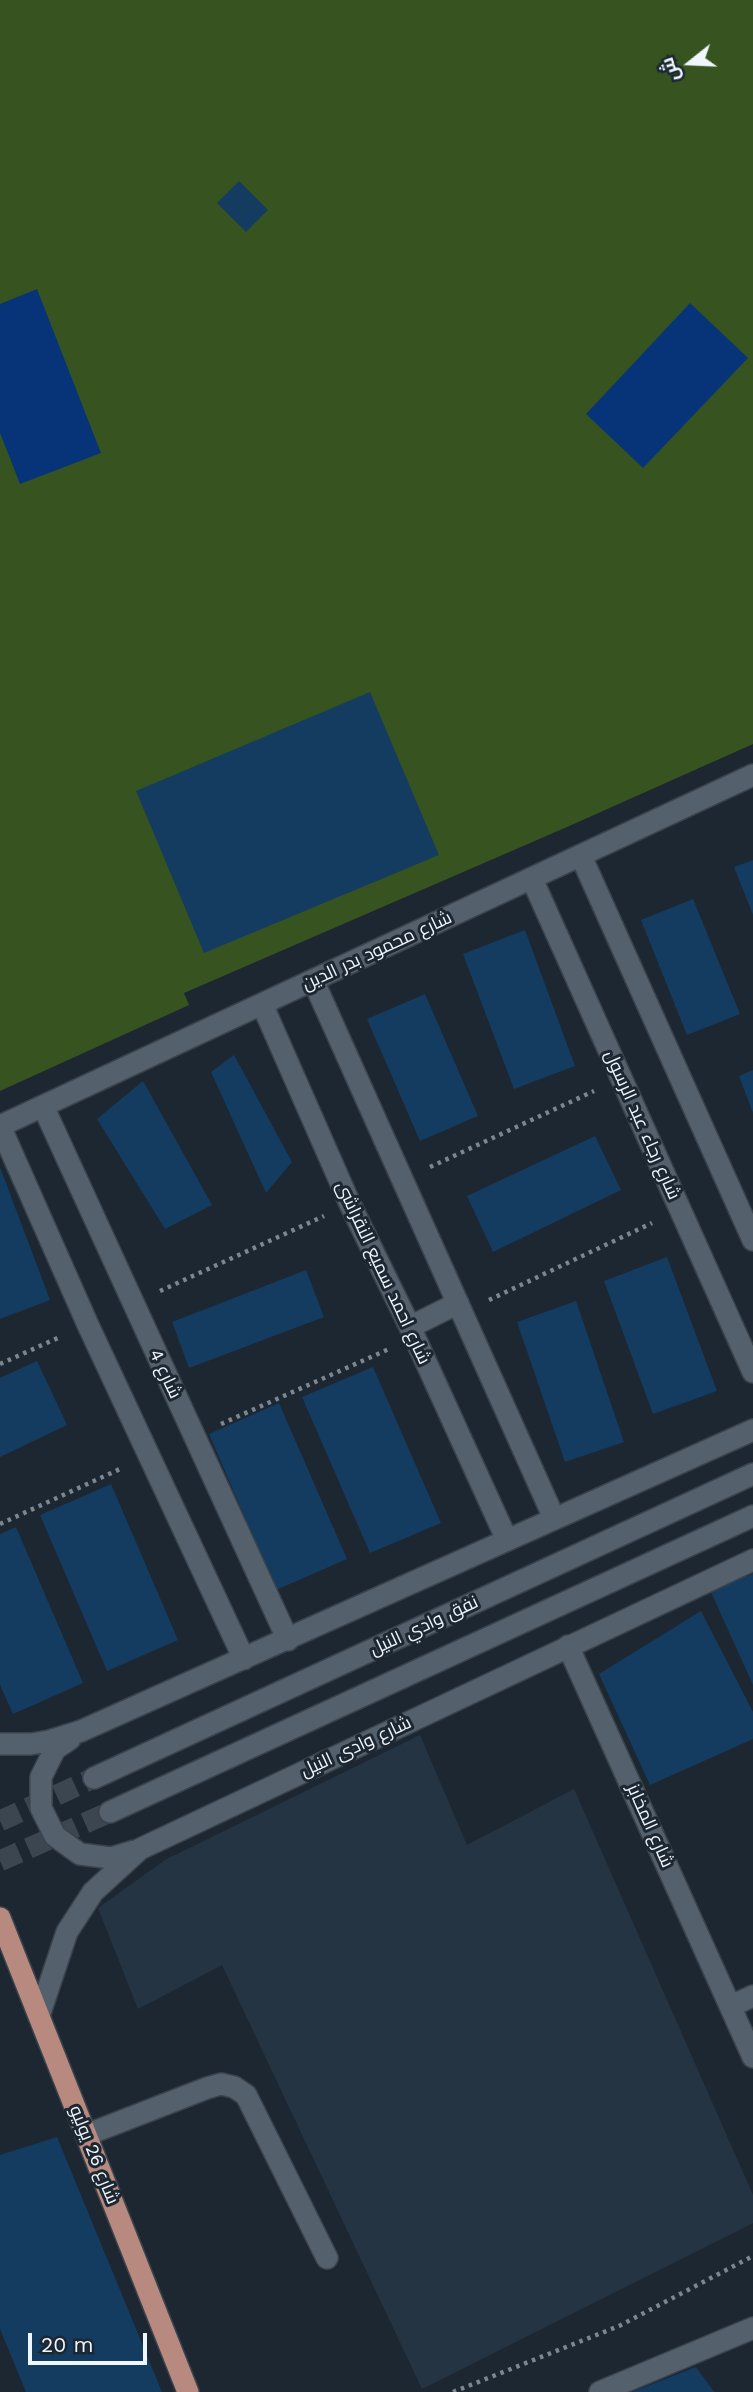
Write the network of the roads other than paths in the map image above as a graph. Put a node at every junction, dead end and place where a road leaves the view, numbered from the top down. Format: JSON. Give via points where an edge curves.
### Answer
{"nodes":[{"id":1,"x":753,"y":775,"type":"edge"},
{"id":2,"x":581,"y":856,"type":"junction"},
{"id":3,"x":532,"y":879,"type":"junction"},
{"id":4,"x":313,"y":981,"type":"junction"},
{"id":5,"x":262,"y":1004,"type":"junction"},
{"id":6,"x":43,"y":1106,"type":"junction"},
{"id":7,"x":0,"y":1126,"type":"edge"},
{"id":8,"x":753,"y":1240,"type":"edge"},
{"id":9,"x":460,"y":1307,"type":"junction"},
{"id":10,"x":410,"y":1327,"type":"junction"},
{"id":11,"x":753,"y":1372,"type":"edge"},
{"id":12,"x":753,"y":1430,"type":"edge"},
{"id":13,"x":753,"y":1474,"type":"edge"},
{"id":14,"x":753,"y":1517,"type":"edge"},
{"id":15,"x":554,"y":1518,"type":"junction"},
{"id":16,"x":508,"y":1540,"type":"junction"},
{"id":17,"x":753,"y":1560,"type":"edge"},
{"id":18,"x":288,"y":1640,"type":"junction"},
{"id":19,"x":568,"y":1646,"type":"junction"},
{"id":20,"x":244,"y":1659,"type":"junction"},
{"id":21,"x":80,"y":1731,"type":"junction"},
{"id":22,"x":0,"y":1744,"type":"edge"},
{"id":23,"x":94,"y":1777,"type":"tunnel mouth"},
{"id":24,"x":110,"y":1812,"type":"tunnel mouth"},
{"id":25,"x":140,"y":1849,"type":"junction"},
{"id":26,"x":0,"y":1918,"type":"edge"},
{"id":27,"x":753,"y":1996,"type":"edge"},
{"id":28,"x":731,"y":2006,"type":"junction"},
{"id":29,"x":39,"y":2016,"type":"junction"},
{"id":30,"x":753,"y":2057,"type":"edge"},
{"id":31,"x":86,"y":2136,"type":"junction"},
{"id":32,"x":327,"y":2258,"type":"dead end"},
{"id":33,"x":753,"y":2328,"type":"edge"},
{"id":34,"x":188,"y":2392,"type":"edge"},
{"id":35,"x":600,"y":2392,"type":"edge"}],
"edges":[{"from":1,"to":2,"type":"street","name":"شارع محمود بدر الدين"},
{"from":2,"to":3,"type":"street","name":"شارع محمود بدر الدين"},
{"from":2,"to":8,"type":"street"},
{"from":3,"to":4,"type":"street","name":"شارع محمود بدر الدين"},
{"from":3,"to":11,"type":"street","name":"شارع رجاء عبد الرسول"},
{"from":4,"to":5,"type":"street","name":"شارع محمود بدر الدين"},
{"from":4,"to":9,"type":"street"},
{"from":5,"to":6,"type":"street","name":"شارع محمود بدر الدين"},
{"from":5,"to":10,"type":"street","name":"شارع احمد سميع النقراشى"},
{"from":6,"to":7,"type":"street","name":"شارع محمود بدر الدين"},
{"from":6,"to":18,"type":"street","name":"شارع 4"},
{"from":7,"to":20,"type":"street"},
{"from":9,"to":10,"type":"street"},
{"from":9,"to":15,"type":"street"},
{"from":10,"to":16,"type":"street","name":"شارع احمد سميع النقراشى"},
{"from":12,"to":15,"type":"street"},
{"from":13,"to":23,"type":"street","name":"نفق وادي النيل"},
{"from":14,"to":24,"type":"street"},
{"from":15,"to":16,"type":"street"},
{"from":16,"to":18,"type":"street"},
{"from":17,"to":19,"type":"street","name":"شارع وادى النيل"},
{"from":18,"to":20,"type":"street"},
{"from":19,"to":25,"type":"street","name":"شارع وادى النيل"},
{"from":19,"to":28,"type":"street","name":"شارع المخابز"},
{"from":20,"to":21,"type":"street"},
{"from":21,"to":22,"type":"street","via":[[31,1744]]},
{"from":21,"to":25,"type":"street","via":[[55,1749],[41,1777],[41,1808],[55,1836],[80,1854],[111,1858]]},
{"from":25,"to":29,"type":"street","name":"شارع وادى النيل","via":[[93,1892],[67,1932]]},
{"from":26,"to":29,"type":"main road","name":"شارع 26 يوليو"},
{"from":27,"to":28,"type":"street"},
{"from":28,"to":30,"type":"street","name":"شارع المخابز"},
{"from":29,"to":31,"type":"main road","name":"شارع 26 يوليو"},
{"from":31,"to":32,"type":"street","via":[[208,2088],[234,2087],[246,2095]]},
{"from":31,"to":34,"type":"main road","name":"شارع 26 يوليو"},
{"from":33,"to":35,"type":"street"}]}
